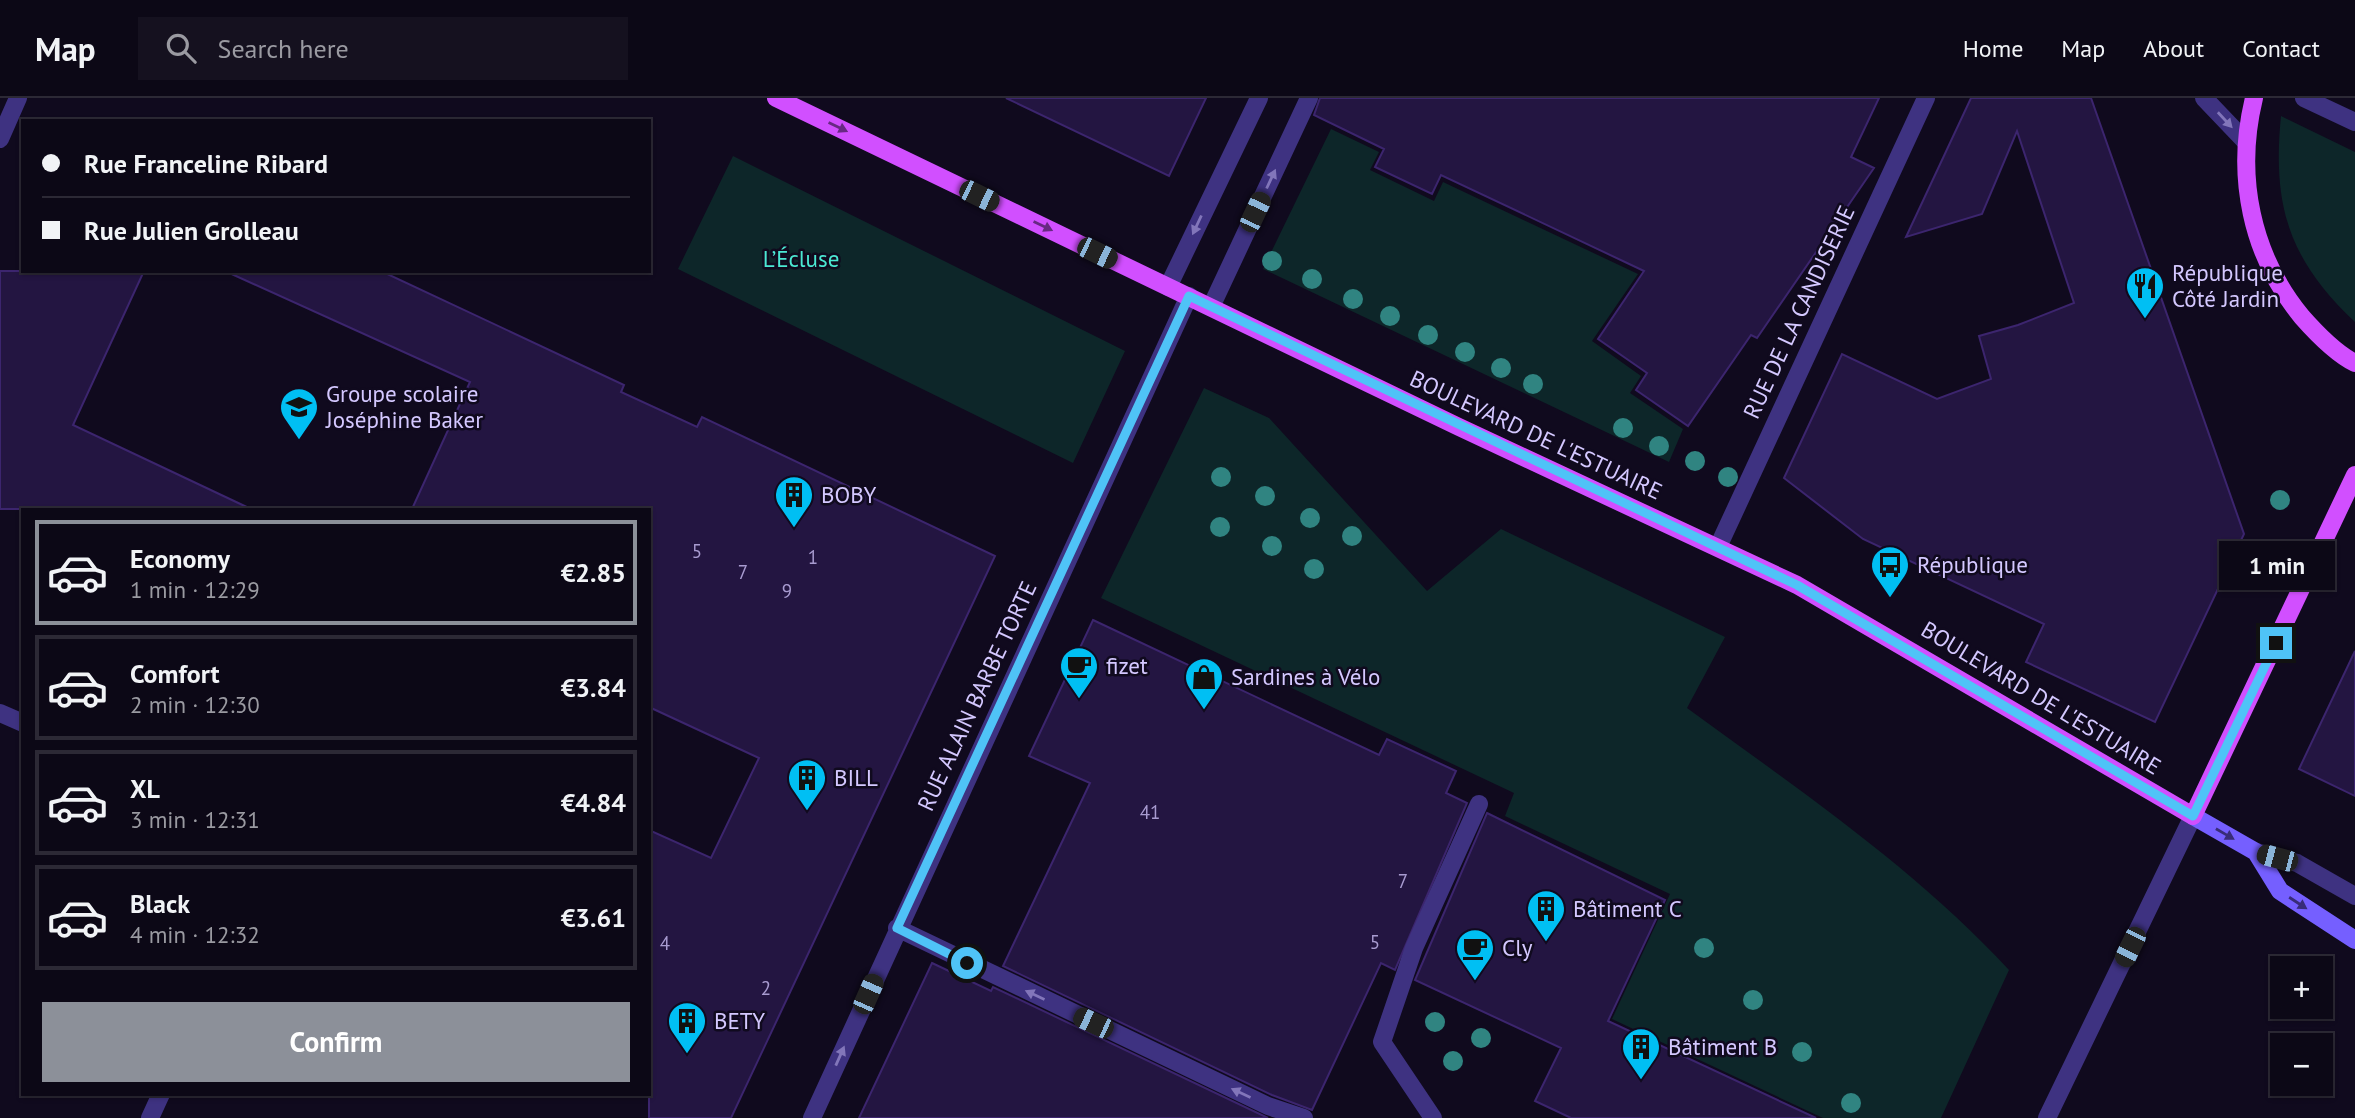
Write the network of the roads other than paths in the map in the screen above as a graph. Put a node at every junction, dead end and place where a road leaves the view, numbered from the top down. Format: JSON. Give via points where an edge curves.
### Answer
{"nodes":[{"id":1,"x":18,"y":98,"type":"edge"},
{"id":2,"x":776,"y":98,"type":"edge"},
{"id":3,"x":1259,"y":98,"type":"edge"},
{"id":4,"x":1309,"y":98,"type":"edge"},
{"id":5,"x":1926,"y":98,"type":"edge"},
{"id":6,"x":2204,"y":98,"type":"edge"},
{"id":7,"x":2254,"y":98,"type":"edge"},
{"id":8,"x":2304,"y":98,"type":"edge"},
{"id":9,"x":2355,"y":122,"type":"edge"},
{"id":10,"x":0,"y":139,"type":"edge"},
{"id":11,"x":2246,"y":142,"type":"junction"},
{"id":12,"x":1168,"y":287,"type":"junction"},
{"id":13,"x":1189,"y":296,"type":"junction"},
{"id":14,"x":1211,"y":307,"type":"junction"},
{"id":15,"x":2355,"y":363,"type":"edge"},
{"id":16,"x":2355,"y":475,"type":"edge"},
{"id":17,"x":1718,"y":547,"type":"junction"},
{"id":18,"x":0,"y":713,"type":"edge"},
{"id":19,"x":21,"y":722,"type":"edge"},
{"id":20,"x":1479,"y":804,"type":"dead end"},
{"id":21,"x":2193,"y":816,"type":"junction"},
{"id":22,"x":2256,"y":852,"type":"junction"},
{"id":23,"x":2355,"y":896,"type":"edge"},
{"id":24,"x":897,"y":928,"type":"junction"},
{"id":25,"x":2355,"y":940,"type":"edge"},
{"id":26,"x":160,"y":1096,"type":"edge"},
{"id":27,"x":150,"y":1118,"type":"edge"},
{"id":28,"x":812,"y":1118,"type":"edge"},
{"id":29,"x":1304,"y":1118,"type":"edge"},
{"id":30,"x":1433,"y":1118,"type":"edge"},
{"id":31,"x":2047,"y":1118,"type":"edge"}],
"edges":[{"from":1,"to":10,"type":"street"},
{"from":2,"to":12,"type":"main road","name":"BOULEVARD DE L'ESTUAIRE","one_way":true},
{"from":3,"to":12,"type":"street","one_way":true},
{"from":14,"to":4,"type":"street","one_way":true},
{"from":5,"to":17,"type":"street","name":"RUE DE LA CANDISERIE"},
{"from":6,"to":11,"type":"street","one_way":true},
{"from":7,"to":11,"type":"main road"},
{"from":8,"to":9,"type":"street"},
{"from":11,"to":15,"type":"main road","via":[[2246,184],[2268,266],[2316,334]]},
{"from":12,"to":13,"type":"main road","name":"BOULEVARD DE L'ESTUAIRE"},
{"from":13,"to":14,"type":"main road","name":"BOULEVARD DE L'ESTUAIRE"},
{"from":13,"to":24,"type":"street","name":"RUE ALAIN BARBE TORTE"},
{"from":14,"to":17,"type":"main road","name":"BOULEVARD DE L'ESTUAIRE"},
{"from":16,"to":21,"type":"main road"},
{"from":17,"to":21,"type":"main road","name":"BOULEVARD DE L'ESTUAIRE","via":[[1856,617]]},
{"from":18,"to":19,"type":"street"},
{"from":20,"to":30,"type":"street","via":[[1414,948],[1382,1042]]},
{"from":21,"to":22,"type":"main road","name":"BOULEVARD DE L'ESTUAIRE","one_way":true},
{"from":21,"to":31,"type":"street"},
{"from":22,"to":23,"type":"street","name":"BOULEVARD DE L'ESTUAIRE","via":[[2297,863]]},
{"from":22,"to":25,"type":"main road","name":"BOULEVARD DE L'ESTUAIRE","one_way":true,"via":[[2280,891]]},
{"from":28,"to":24,"type":"street","name":"RUE ALAIN BARBE TORTE","one_way":true},
{"from":29,"to":24,"type":"street","one_way":true,"via":[[1268,1106]]},
{"from":26,"to":27,"type":"street"}]}
